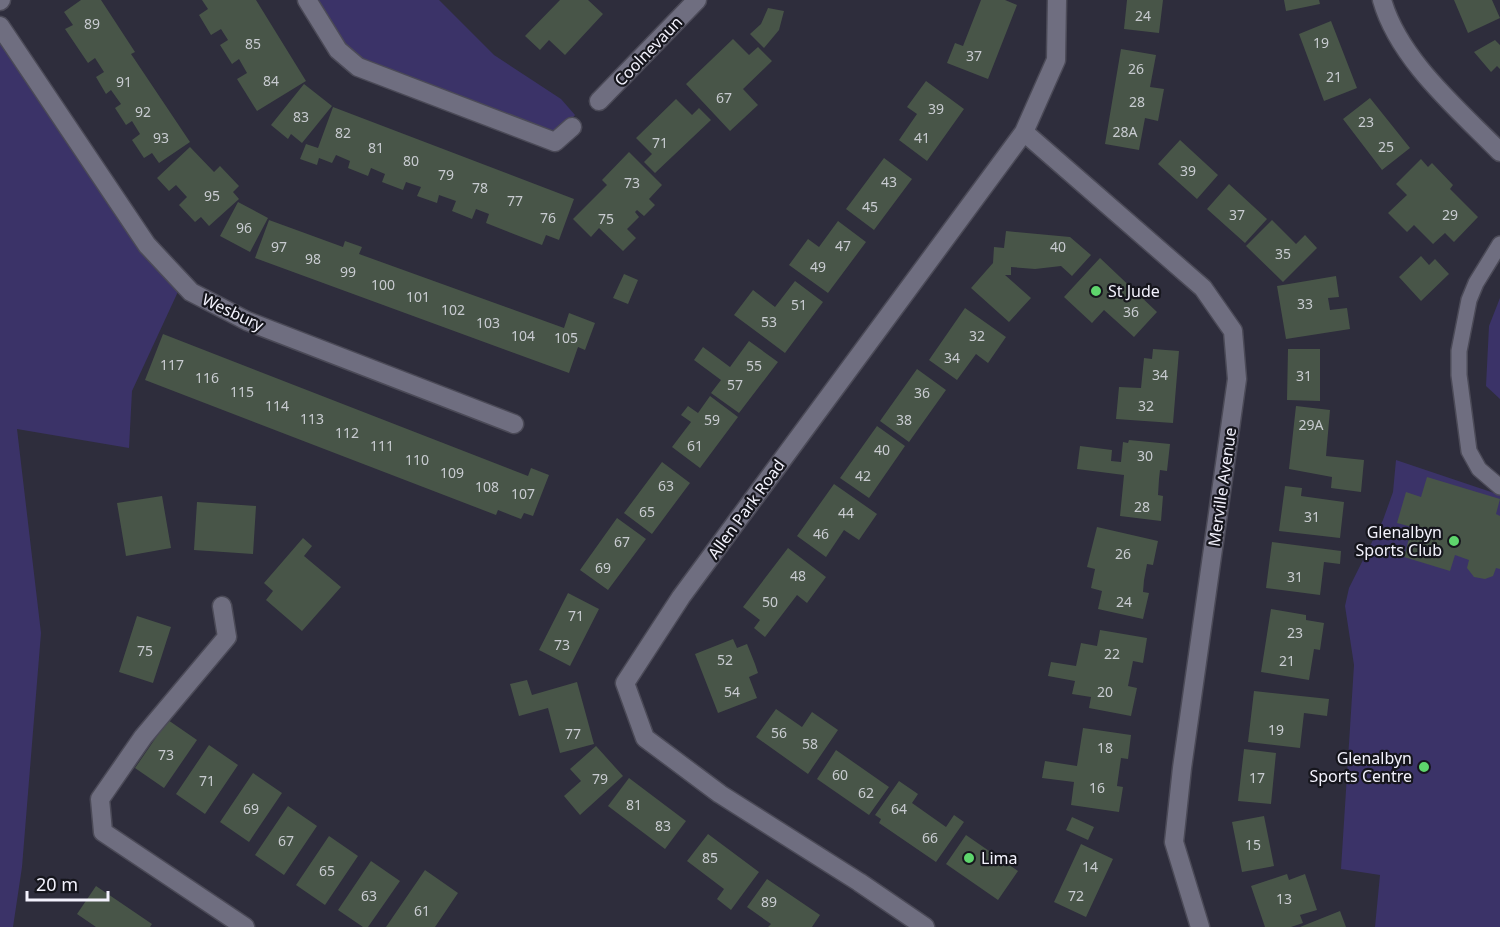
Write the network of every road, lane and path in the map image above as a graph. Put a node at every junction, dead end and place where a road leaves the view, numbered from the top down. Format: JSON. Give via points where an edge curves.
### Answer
{"nodes":[{"id":1,"x":307,"y":0,"type":"edge"},
{"id":2,"x":697,"y":0,"type":"edge"},
{"id":3,"x":1058,"y":0,"type":"edge"},
{"id":4,"x":1382,"y":0,"type":"edge"},
{"id":5,"x":0,"y":26,"type":"edge"},
{"id":6,"x":599,"y":101,"type":"dead end"},
{"id":7,"x":572,"y":127,"type":"dead end"},
{"id":8,"x":1024,"y":132,"type":"junction"},
{"id":9,"x":1500,"y":152,"type":"edge"},
{"id":10,"x":1500,"y":244,"type":"edge"},
{"id":11,"x":514,"y":424,"type":"dead end"},
{"id":12,"x":1500,"y":487,"type":"edge"},
{"id":13,"x":222,"y":606,"type":"dead end"},
{"id":14,"x":245,"y":927,"type":"edge"},
{"id":15,"x":925,"y":927,"type":"edge"},
{"id":16,"x":1200,"y":927,"type":"edge"}],
"edges":[{"from":1,"to":7,"type":"street","via":[[338,50],[358,67],[555,142]]},
{"from":2,"to":6,"type":"street","name":"Coolnevaun"},
{"from":3,"to":8,"type":"street","name":"Allen Park Road","via":[[1056,60]]},
{"from":4,"to":9,"type":"street","via":[[1385,12],[1421,71]]},
{"from":5,"to":11,"type":"street","name":"Wesbury","via":[[147,245],[191,292],[248,321]]},
{"from":8,"to":15,"type":"street","name":"Allen Park Road","via":[[681,597],[625,683],[645,738],[720,794]]},
{"from":8,"to":16,"type":"street","name":"Merville Avenue","via":[[1203,288],[1233,331],[1237,379],[1174,842]]},
{"from":10,"to":12,"type":"lane","via":[[1469,300],[1459,351],[1469,451],[1479,469]]},
{"from":13,"to":14,"type":"street","via":[[227,636],[143,737],[100,799],[103,832]]}]}
